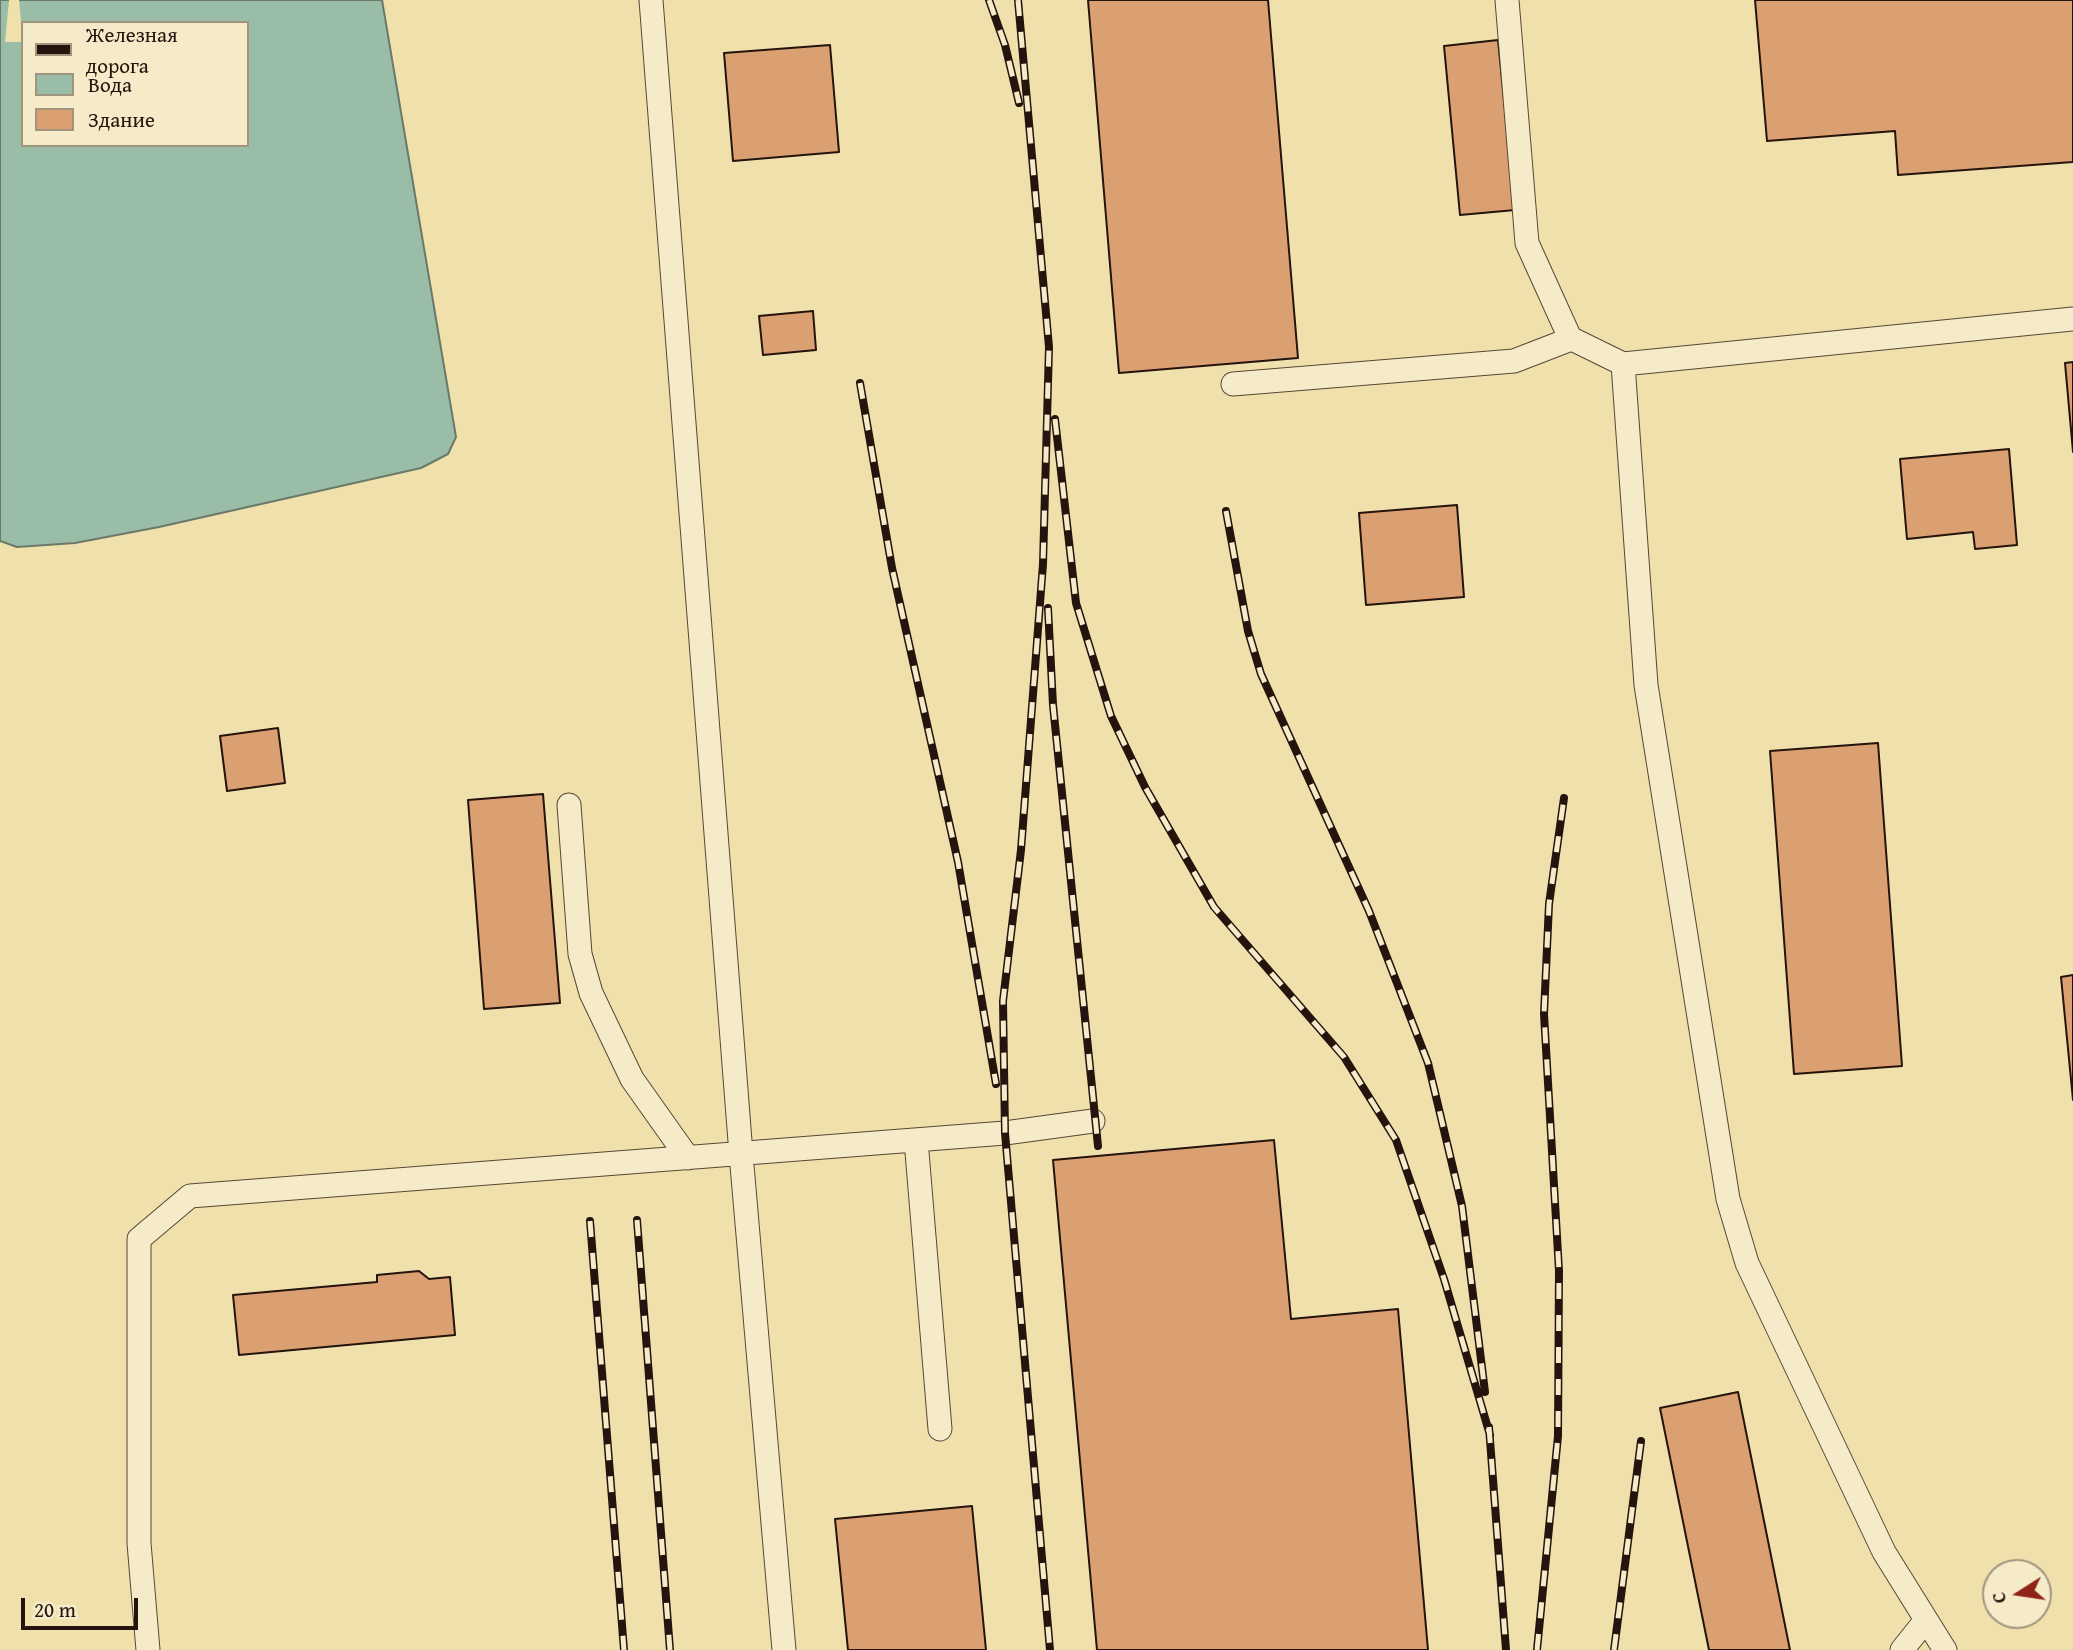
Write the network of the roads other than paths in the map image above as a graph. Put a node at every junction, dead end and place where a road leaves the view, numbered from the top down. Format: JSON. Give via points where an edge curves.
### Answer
{"nodes":[{"id":1,"x":651,"y":0,"type":"edge"},
{"id":2,"x":1507,"y":0,"type":"edge"},
{"id":3,"x":2073,"y":319,"type":"edge"},
{"id":4,"x":1571,"y":338,"type":"junction"},
{"id":5,"x":1623,"y":364,"type":"junction"},
{"id":6,"x":1233,"y":384,"type":"dead end"},
{"id":7,"x":569,"y":805,"type":"dead end"},
{"id":8,"x":1093,"y":1121,"type":"dead end"},
{"id":9,"x":916,"y":1140,"type":"junction"},
{"id":10,"x":741,"y":1154,"type":"junction"},
{"id":11,"x":688,"y":1158,"type":"junction"},
{"id":12,"x":940,"y":1429,"type":"dead end"},
{"id":13,"x":1926,"y":1620,"type":"junction"},
{"id":14,"x":148,"y":1650,"type":"edge"},
{"id":15,"x":784,"y":1650,"type":"edge"},
{"id":16,"x":1902,"y":1650,"type":"edge"},
{"id":17,"x":1945,"y":1650,"type":"edge"}],
"edges":[{"from":1,"to":10,"type":"lane"},
{"from":2,"to":4,"type":"lane","via":[[1527,243]]},
{"from":3,"to":5,"type":"lane"},
{"from":4,"to":5,"type":"lane"},
{"from":4,"to":6,"type":"lane","via":[[1514,361]]},
{"from":5,"to":13,"type":"lane","via":[[1646,685],[1728,1199],[1747,1263],[1884,1552]]},
{"from":7,"to":11,"type":"lane","via":[[580,954],[592,993],[632,1079]]},
{"from":8,"to":9,"type":"lane"},
{"from":9,"to":10,"type":"lane"},
{"from":9,"to":12,"type":"lane"},
{"from":10,"to":11,"type":"lane"},
{"from":10,"to":15,"type":"lane"},
{"from":11,"to":14,"type":"lane","via":[[190,1196],[139,1239],[139,1543]]},
{"from":13,"to":16,"type":"lane"},
{"from":13,"to":17,"type":"lane"}]}
